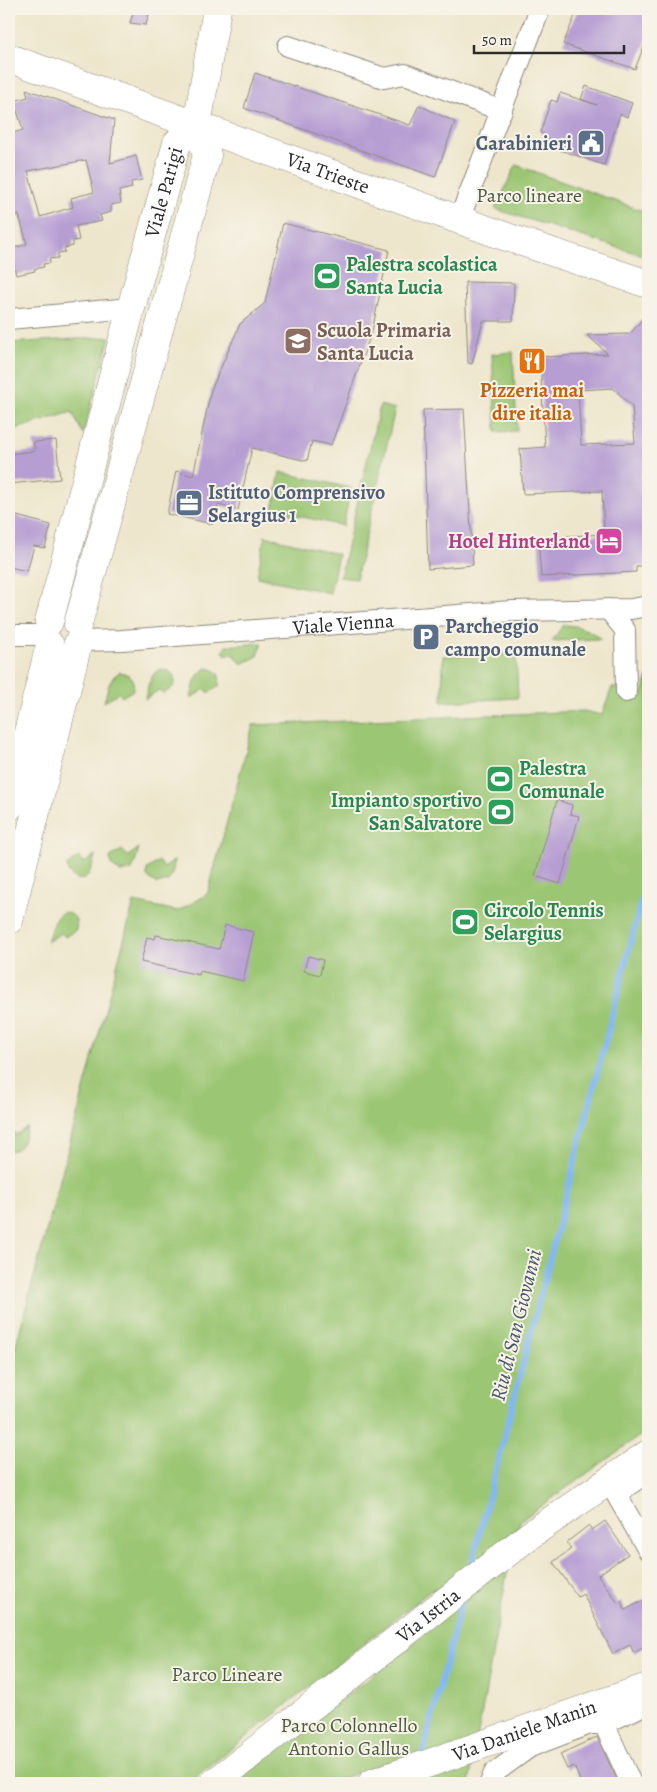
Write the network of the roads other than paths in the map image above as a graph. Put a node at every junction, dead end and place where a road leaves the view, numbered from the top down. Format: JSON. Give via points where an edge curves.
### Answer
{"nodes":[{"id":1,"x":217,"y":9,"type":"edge"},
{"id":2,"x":540,"y":9,"type":"edge"},
{"id":3,"x":288,"y":46,"type":"dead end"},
{"id":4,"x":9,"y":58,"type":"edge"},
{"id":5,"x":502,"y":111,"type":"junction"},
{"id":6,"x":197,"y":125,"type":"junction"},
{"id":7,"x":459,"y":220,"type":"junction"},
{"id":8,"x":648,"y":284,"type":"edge"},
{"id":9,"x":131,"y":308,"type":"junction"},
{"id":10,"x":9,"y":319,"type":"edge"},
{"id":11,"x":640,"y":608,"type":"edge"},
{"id":12,"x":608,"y":609,"type":"junction"},
{"id":13,"x":48,"y":634,"type":"junction"},
{"id":14,"x":9,"y":635,"type":"edge"},
{"id":15,"x":78,"y":636,"type":"junction"},
{"id":16,"x":626,"y":692,"type":"dead end"},
{"id":17,"x":9,"y":807,"type":"edge"},
{"id":18,"x":9,"y":920,"type":"edge"},
{"id":19,"x":648,"y":1454,"type":"edge"},
{"id":20,"x":648,"y":1472,"type":"edge"},
{"id":21,"x":648,"y":1550,"type":"edge"},
{"id":22,"x":648,"y":1686,"type":"edge"},
{"id":23,"x":648,"y":1703,"type":"edge"},
{"id":24,"x":604,"y":1724,"type":"junction"},
{"id":25,"x":214,"y":1783,"type":"edge"},
{"id":26,"x":372,"y":1783,"type":"edge"},
{"id":27,"x":490,"y":1783,"type":"edge"},
{"id":28,"x":630,"y":1783,"type":"edge"}],
"edges":[{"from":1,"to":6,"type":"street"},
{"from":2,"to":5,"type":"street"},
{"from":3,"to":5,"type":"street","via":[[384,78],[405,74]]},
{"from":4,"to":6,"type":"street","name":"Via Trieste"},
{"from":5,"to":7,"type":"street"},
{"from":6,"to":7,"type":"street","name":"Via Trieste"},
{"from":6,"to":9,"type":"street","name":"Viale Parigi","via":[[177,143]]},
{"from":6,"to":15,"type":"street","name":"Viale Parigi","via":[[207,154]]},
{"from":7,"to":8,"type":"street","name":"Via Trieste"},
{"from":9,"to":10,"type":"street"},
{"from":9,"to":13,"type":"street","name":"Viale Parigi"},
{"from":11,"to":12,"type":"street","name":"Viale Vienna"},
{"from":12,"to":15,"type":"street","name":"Viale Vienna","via":[[512,610],[122,640]]},
{"from":12,"to":16,"type":"street","via":[[625,630]]},
{"from":13,"to":14,"type":"street"},
{"from":13,"to":15,"type":"street","via":[[53,648],[63,651],[74,647]]},
{"from":13,"to":17,"type":"street","name":"Viale Parigi"},
{"from":15,"to":18,"type":"street","name":"Viale Parigi"},
{"from":19,"to":25,"type":"street","name":"Via Istria","via":[[530,1535]]},
{"from":20,"to":21,"type":"street","via":[[616,1494]]},
{"from":22,"to":26,"type":"street","name":"Via Daniele Manin"},
{"from":23,"to":24,"type":"street"},
{"from":24,"to":27,"type":"street","via":[[590,1724],[530,1747],[494,1773]]},
{"from":24,"to":28,"type":"street"}]}
